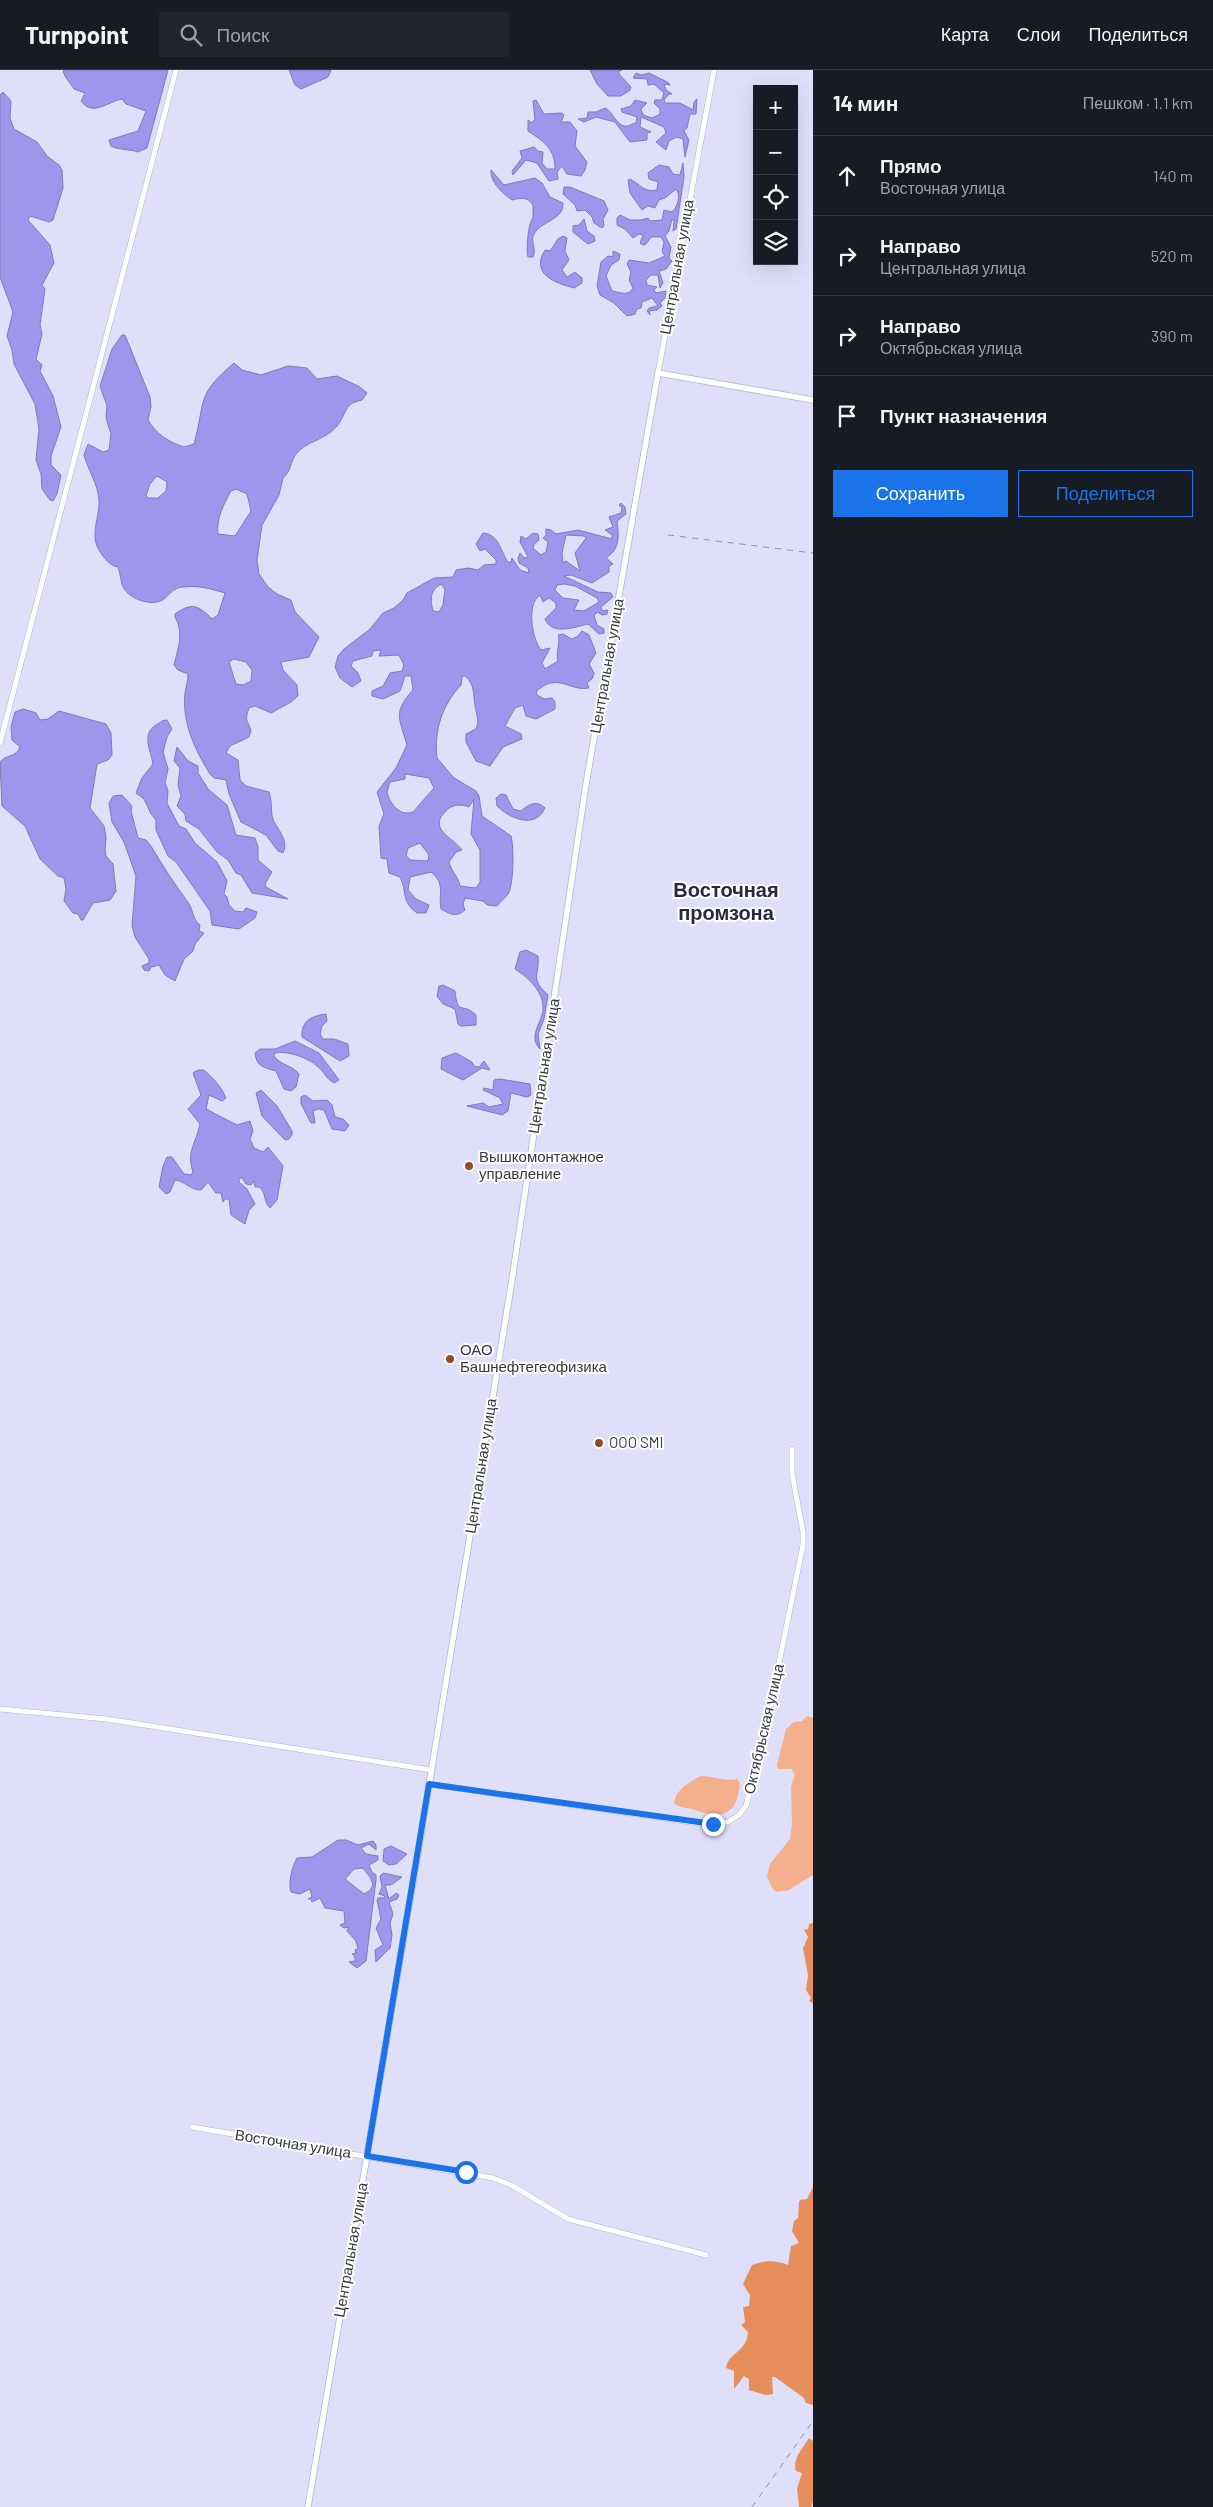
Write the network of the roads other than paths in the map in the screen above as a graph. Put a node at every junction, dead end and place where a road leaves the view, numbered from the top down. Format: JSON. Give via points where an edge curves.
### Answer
{"nodes":[{"id":1,"x":176,"y":70,"type":"edge"},
{"id":2,"x":714,"y":70,"type":"edge"},
{"id":3,"x":658,"y":373,"type":"junction"},
{"id":4,"x":813,"y":400,"type":"edge"},
{"id":5,"x":0,"y":743,"type":"edge"},
{"id":6,"x":792,"y":1449,"type":"dead end"},
{"id":7,"x":0,"y":1709,"type":"edge"},
{"id":8,"x":431,"y":1770,"type":"junction"},
{"id":9,"x":429,"y":1784,"type":"junction"},
{"id":10,"x":192,"y":2127,"type":"dead end"},
{"id":11,"x":367,"y":2156,"type":"junction"},
{"id":12,"x":706,"y":2255,"type":"dead end"},
{"id":13,"x":308,"y":2507,"type":"edge"}],
"edges":[{"from":1,"to":5,"type":"street"},
{"from":2,"to":3,"type":"street","name":"Центральная улица"},
{"from":3,"to":4,"type":"street"},
{"from":3,"to":8,"type":"street","name":"Центральная улица","via":[[586,784],[510,1290]]},
{"from":6,"to":9,"type":"street","name":"Октябрьская улица","via":[[792,1473],[803,1545],[763,1742],[746,1806],[739,1815],[728,1822],[705,1824]]},
{"from":7,"to":8,"type":"street","via":[[106,1719]]},
{"from":8,"to":9,"type":"street","name":"Центральная улица"},
{"from":9,"to":11,"type":"street","name":"Центральная улица"},
{"from":10,"to":11,"type":"street","name":"Восточная улица"},
{"from":11,"to":12,"type":"street","name":"Восточная улица","via":[[493,2178],[568,2218]]},
{"from":11,"to":13,"type":"street","name":"Центральная улица"}]}
